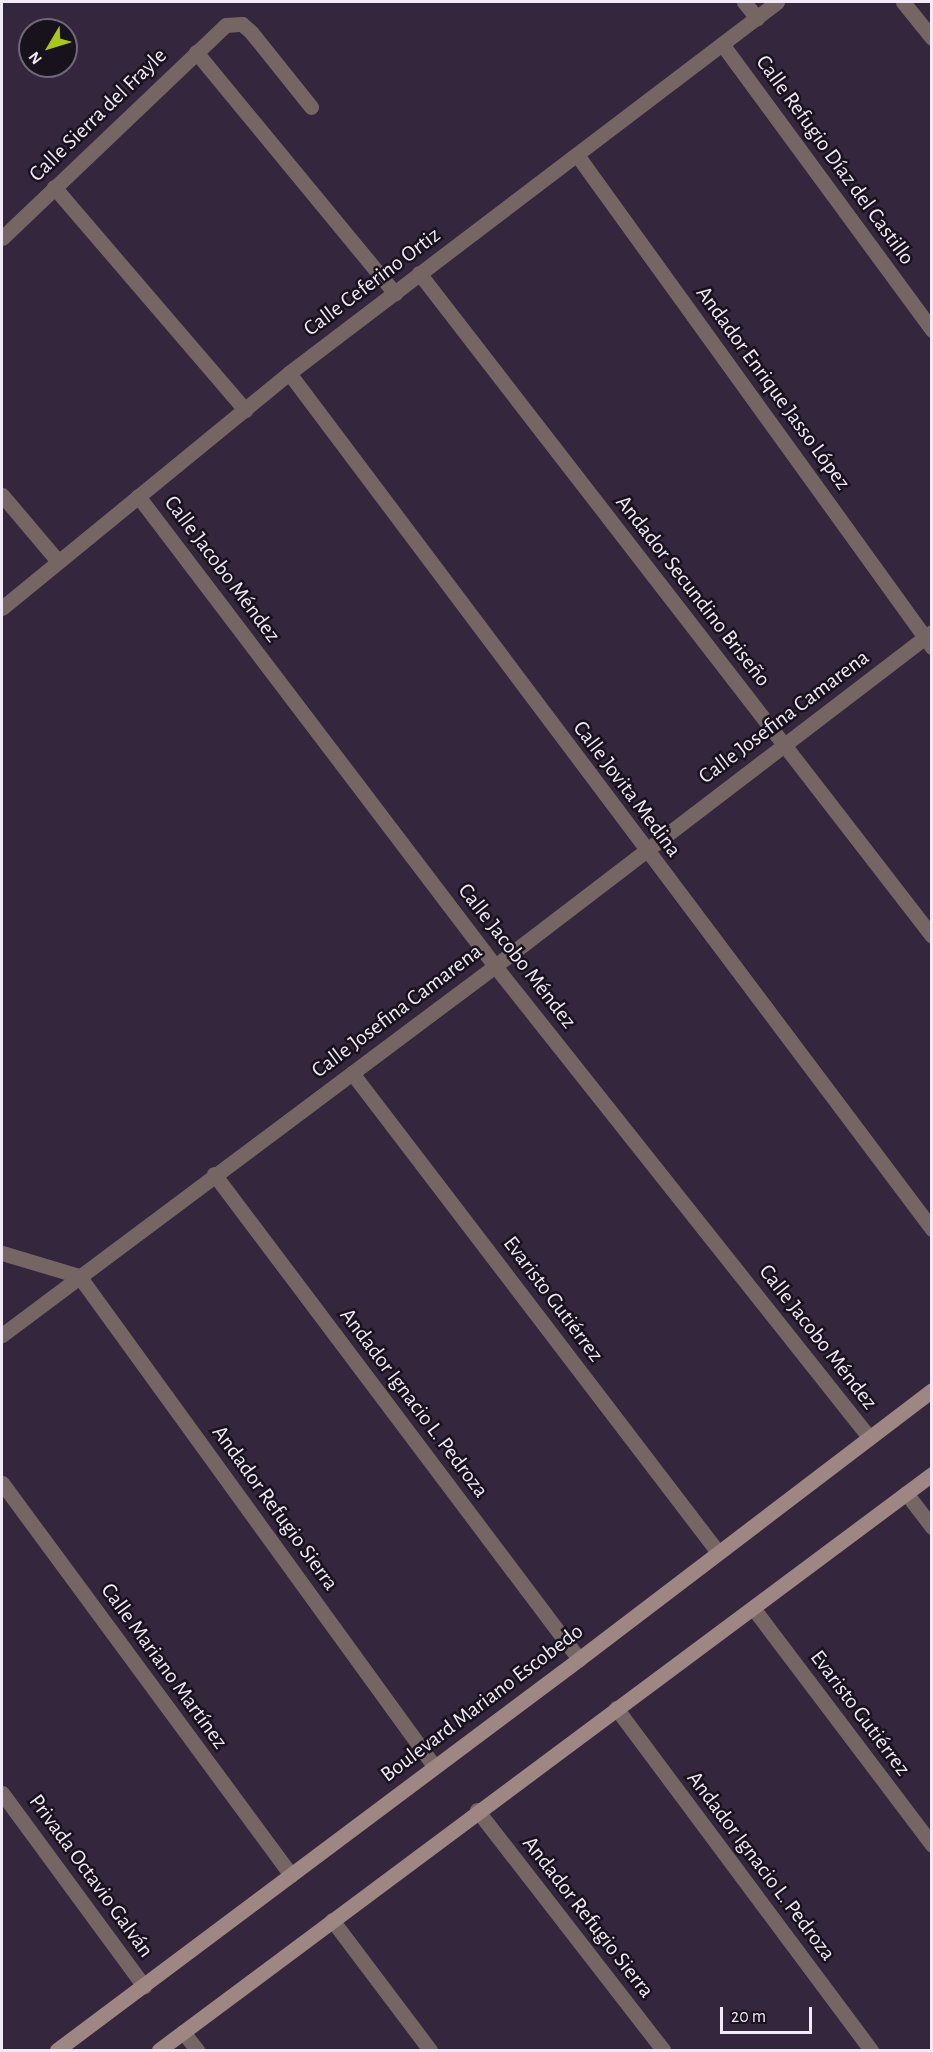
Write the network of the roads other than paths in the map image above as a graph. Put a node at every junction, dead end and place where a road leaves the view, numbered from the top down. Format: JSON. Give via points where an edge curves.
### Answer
{"nodes":[{"id":1,"x":744,"y":2,"type":"edge"},
{"id":2,"x":777,"y":2,"type":"edge"},
{"id":3,"x":903,"y":2,"type":"edge"},
{"id":4,"x":757,"y":18,"type":"junction"},
{"id":5,"x":932,"y":38,"type":"edge"},
{"id":6,"x":723,"y":44,"type":"junction"},
{"id":7,"x":196,"y":52,"type":"junction"},
{"id":8,"x":311,"y":107,"type":"dead end"},
{"id":9,"x":577,"y":154,"type":"junction"},
{"id":10,"x":54,"y":187,"type":"junction"},
{"id":11,"x":2,"y":238,"type":"edge"},
{"id":12,"x":419,"y":273,"type":"junction"},
{"id":13,"x":395,"y":293,"type":"junction"},
{"id":14,"x":932,"y":330,"type":"edge"},
{"id":15,"x":289,"y":373,"type":"junction"},
{"id":16,"x":245,"y":410,"type":"junction"},
{"id":17,"x":2,"y":495,"type":"edge"},
{"id":18,"x":138,"y":496,"type":"junction"},
{"id":19,"x":57,"y":560,"type":"junction"},
{"id":20,"x":2,"y":608,"type":"edge"},
{"id":21,"x":929,"y":639,"type":"edge"},
{"id":22,"x":785,"y":746,"type":"junction"},
{"id":23,"x":645,"y":852,"type":"junction"},
{"id":24,"x":932,"y":936,"type":"edge"},
{"id":25,"x":495,"y":966,"type":"junction"},
{"id":26,"x":352,"y":1073,"type":"junction"},
{"id":27,"x":214,"y":1174,"type":"junction"},
{"id":28,"x":932,"y":1229,"type":"edge"},
{"id":29,"x":2,"y":1253,"type":"edge"},
{"id":30,"x":79,"y":1276,"type":"junction"},
{"id":31,"x":2,"y":1335,"type":"edge"},
{"id":32,"x":932,"y":1390,"type":"edge"},
{"id":33,"x":868,"y":1436,"type":"junction"},
{"id":34,"x":932,"y":1474,"type":"edge"},
{"id":35,"x":2,"y":1484,"type":"edge"},
{"id":36,"x":906,"y":1492,"type":"junction"},
{"id":37,"x":932,"y":1527,"type":"edge"},
{"id":38,"x":717,"y":1551,"type":"junction"},
{"id":39,"x":753,"y":1608,"type":"junction"},
{"id":40,"x":579,"y":1659,"type":"junction"},
{"id":41,"x":616,"y":1708,"type":"junction"},
{"id":42,"x":434,"y":1766,"type":"junction"},
{"id":43,"x":2,"y":1793,"type":"edge"},
{"id":44,"x":477,"y":1810,"type":"junction"},
{"id":45,"x":932,"y":1845,"type":"edge"},
{"id":46,"x":291,"y":1875,"type":"junction"},
{"id":47,"x":332,"y":1920,"type":"junction"},
{"id":48,"x":144,"y":1986,"type":"junction"},
{"id":49,"x":183,"y":2032,"type":"junction"},
{"id":50,"x":57,"y":2050,"type":"edge"},
{"id":51,"x":159,"y":2050,"type":"edge"},
{"id":52,"x":197,"y":2050,"type":"edge"},
{"id":53,"x":430,"y":2050,"type":"edge"},
{"id":54,"x":663,"y":2050,"type":"edge"},
{"id":55,"x":871,"y":2050,"type":"edge"}],
"edges":[{"from":1,"to":4,"type":"street"},
{"from":2,"to":4,"type":"street","name":"Calle Ceferino Ortiz"},
{"from":3,"to":5,"type":"street"},
{"from":4,"to":6,"type":"street","name":"Calle Ceferino Ortiz"},
{"from":6,"to":9,"type":"street","name":"Calle Ceferino Ortiz"},
{"from":6,"to":14,"type":"street","name":"Calle Refugio Díaz del Castillo"},
{"from":7,"to":8,"type":"street","name":"Calle Sierra del Frayle","via":[[226,25],[242,24]]},
{"from":7,"to":10,"type":"street","name":"Calle Sierra del Frayle"},
{"from":7,"to":13,"type":"street"},
{"from":9,"to":12,"type":"street","name":"Calle Ceferino Ortiz"},
{"from":9,"to":21,"type":"street","name":"Andador Enrique Jasso López"},
{"from":10,"to":11,"type":"street","name":"Calle Sierra del Frayle"},
{"from":10,"to":16,"type":"street"},
{"from":12,"to":13,"type":"street","name":"Calle Ceferino Ortiz"},
{"from":12,"to":22,"type":"street","name":"Andador Secundino Briseño"},
{"from":13,"to":15,"type":"street","name":"Calle Ceferino Ortiz"},
{"from":15,"to":16,"type":"street","name":"Calle Ceferino Ortiz"},
{"from":15,"to":23,"type":"street","name":"Calle Jovita Medina"},
{"from":16,"to":18,"type":"street","name":"Calle Ceferino Ortiz"},
{"from":17,"to":19,"type":"street"},
{"from":18,"to":19,"type":"street","name":"Calle Ceferino Ortiz"},
{"from":18,"to":25,"type":"street","name":"Calle Jacobo Méndez"},
{"from":19,"to":20,"type":"street","name":"Calle Ceferino Ortiz"},
{"from":21,"to":22,"type":"street","name":"Calle Josefina Camarena"},
{"from":22,"to":23,"type":"street","name":"Calle Josefina Camarena"},
{"from":22,"to":24,"type":"street","name":"Andador Secundino Briseño"},
{"from":23,"to":25,"type":"street","name":"Calle Josefina Camarena"},
{"from":23,"to":28,"type":"street","name":"Calle Jovita Medina"},
{"from":25,"to":26,"type":"street","name":"Calle Josefina Camarena"},
{"from":25,"to":33,"type":"street","name":"Calle Jacobo Méndez"},
{"from":26,"to":27,"type":"street","name":"Calle Josefina Camarena"},
{"from":26,"to":38,"type":"street","name":"Evaristo Gutiérrez"},
{"from":27,"to":30,"type":"street","name":"Calle Josefina Camarena"},
{"from":27,"to":40,"type":"street","name":"Andador Ignacio L. Pedroza"},
{"from":29,"to":30,"type":"street"},
{"from":30,"to":31,"type":"street","name":"Calle Josefina Camarena"},
{"from":30,"to":42,"type":"street","name":"Andador Refugio Sierra"},
{"from":32,"to":33,"type":"street","name":"Boulevard Mariano Escobedo"},
{"from":33,"to":38,"type":"street","name":"Boulevard Mariano Escobedo"},
{"from":34,"to":36,"type":"street"},
{"from":35,"to":46,"type":"street","name":"Calle Mariano Martínez"},
{"from":36,"to":37,"type":"street"},
{"from":36,"to":39,"type":"street"},
{"from":38,"to":40,"type":"street","name":"Boulevard Mariano Escobedo"},
{"from":39,"to":41,"type":"street"},
{"from":39,"to":45,"type":"street","name":"Evaristo Gutiérrez"},
{"from":40,"to":42,"type":"street","name":"Boulevard Mariano Escobedo"},
{"from":41,"to":44,"type":"street"},
{"from":41,"to":55,"type":"street","name":"Andador Ignacio L. Pedroza"},
{"from":42,"to":46,"type":"street","name":"Boulevard Mariano Escobedo"},
{"from":43,"to":48,"type":"street","name":"Privada Octavio Galván"},
{"from":44,"to":47,"type":"street"},
{"from":44,"to":54,"type":"street","name":"Andador Refugio Sierra"},
{"from":46,"to":48,"type":"street","name":"Boulevard Mariano Escobedo"},
{"from":47,"to":49,"type":"street"},
{"from":47,"to":53,"type":"street"},
{"from":48,"to":50,"type":"street","name":"Boulevard Mariano Escobedo"},
{"from":49,"to":51,"type":"street"},
{"from":49,"to":52,"type":"street"}]}
